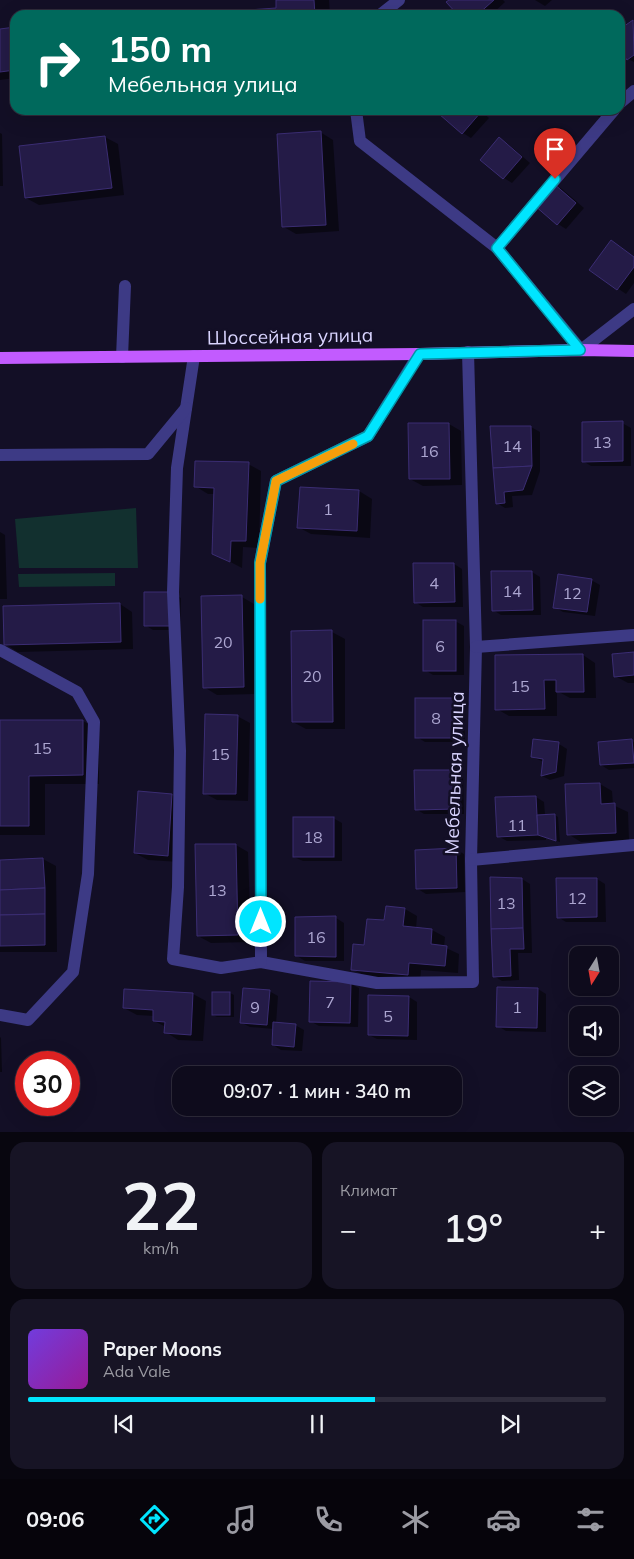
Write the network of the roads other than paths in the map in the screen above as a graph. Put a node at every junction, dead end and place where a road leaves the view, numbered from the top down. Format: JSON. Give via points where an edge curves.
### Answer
{"nodes":[{"id":1,"x":399,"y":0,"type":"edge"},
{"id":2,"x":386,"y":10,"type":"edge"},
{"id":3,"x":357,"y":115,"type":"edge"},
{"id":4,"x":610,"y":115,"type":"edge"},
{"id":5,"x":497,"y":248,"type":"junction"},
{"id":6,"x":125,"y":286,"type":"dead end"},
{"id":7,"x":634,"y":309,"type":"edge"},
{"id":8,"x":580,"y":350,"type":"junction"},
{"id":9,"x":634,"y":351,"type":"edge"},
{"id":10,"x":468,"y":352,"type":"junction"},
{"id":11,"x":420,"y":354,"type":"junction"},
{"id":12,"x":194,"y":356,"type":"junction"},
{"id":13,"x":122,"y":357,"type":"junction"},
{"id":14,"x":0,"y":358,"type":"edge"},
{"id":15,"x":186,"y":407,"type":"junction"},
{"id":16,"x":0,"y":455,"type":"edge"},
{"id":17,"x":634,"y":635,"type":"edge"},
{"id":18,"x":476,"y":647,"type":"junction"},
{"id":19,"x":0,"y":650,"type":"edge"},
{"id":20,"x":634,"y":845,"type":"edge"},
{"id":21,"x":470,"y":860,"type":"junction"},
{"id":22,"x":262,"y":962,"type":"junction"},
{"id":23,"x":0,"y":1015,"type":"edge"}],
"edges":[{"from":1,"to":2,"type":"street"},
{"from":3,"to":5,"type":"street","via":[[360,141]]},
{"from":4,"to":5,"type":"street"},
{"from":5,"to":8,"type":"street"},
{"from":6,"to":13,"type":"street"},
{"from":7,"to":8,"type":"street"},
{"from":8,"to":9,"type":"main road","name":"Шоссейная улица"},
{"from":8,"to":10,"type":"main road","name":"Шоссейная улица"},
{"from":10,"to":11,"type":"main road","name":"Шоссейная улица"},
{"from":10,"to":18,"type":"street","name":"Мебельная улица"},
{"from":11,"to":12,"type":"main road","name":"Шоссейная улица"},
{"from":11,"to":22,"type":"street","via":[[368,436],[276,481],[260,563]]},
{"from":12,"to":13,"type":"main road","name":"Шоссейная улица"},
{"from":12,"to":15,"type":"street"},
{"from":13,"to":14,"type":"main road","name":"Шоссейная улица"},
{"from":15,"to":16,"type":"street","via":[[148,454]]},
{"from":15,"to":22,"type":"street","name":"Мебельная улица","via":[[177,468],[172,592],[180,751],[178,888],[173,959],[221,968]]},
{"from":17,"to":18,"type":"street"},
{"from":18,"to":21,"type":"street","name":"Мебельная улица"},
{"from":19,"to":23,"type":"street","via":[[77,692],[94,722],[88,874],[72,972],[28,1020]]},
{"from":20,"to":21,"type":"street"},
{"from":21,"to":22,"type":"street","name":"Мебельная улица","via":[[473,982],[377,983]]}]}
